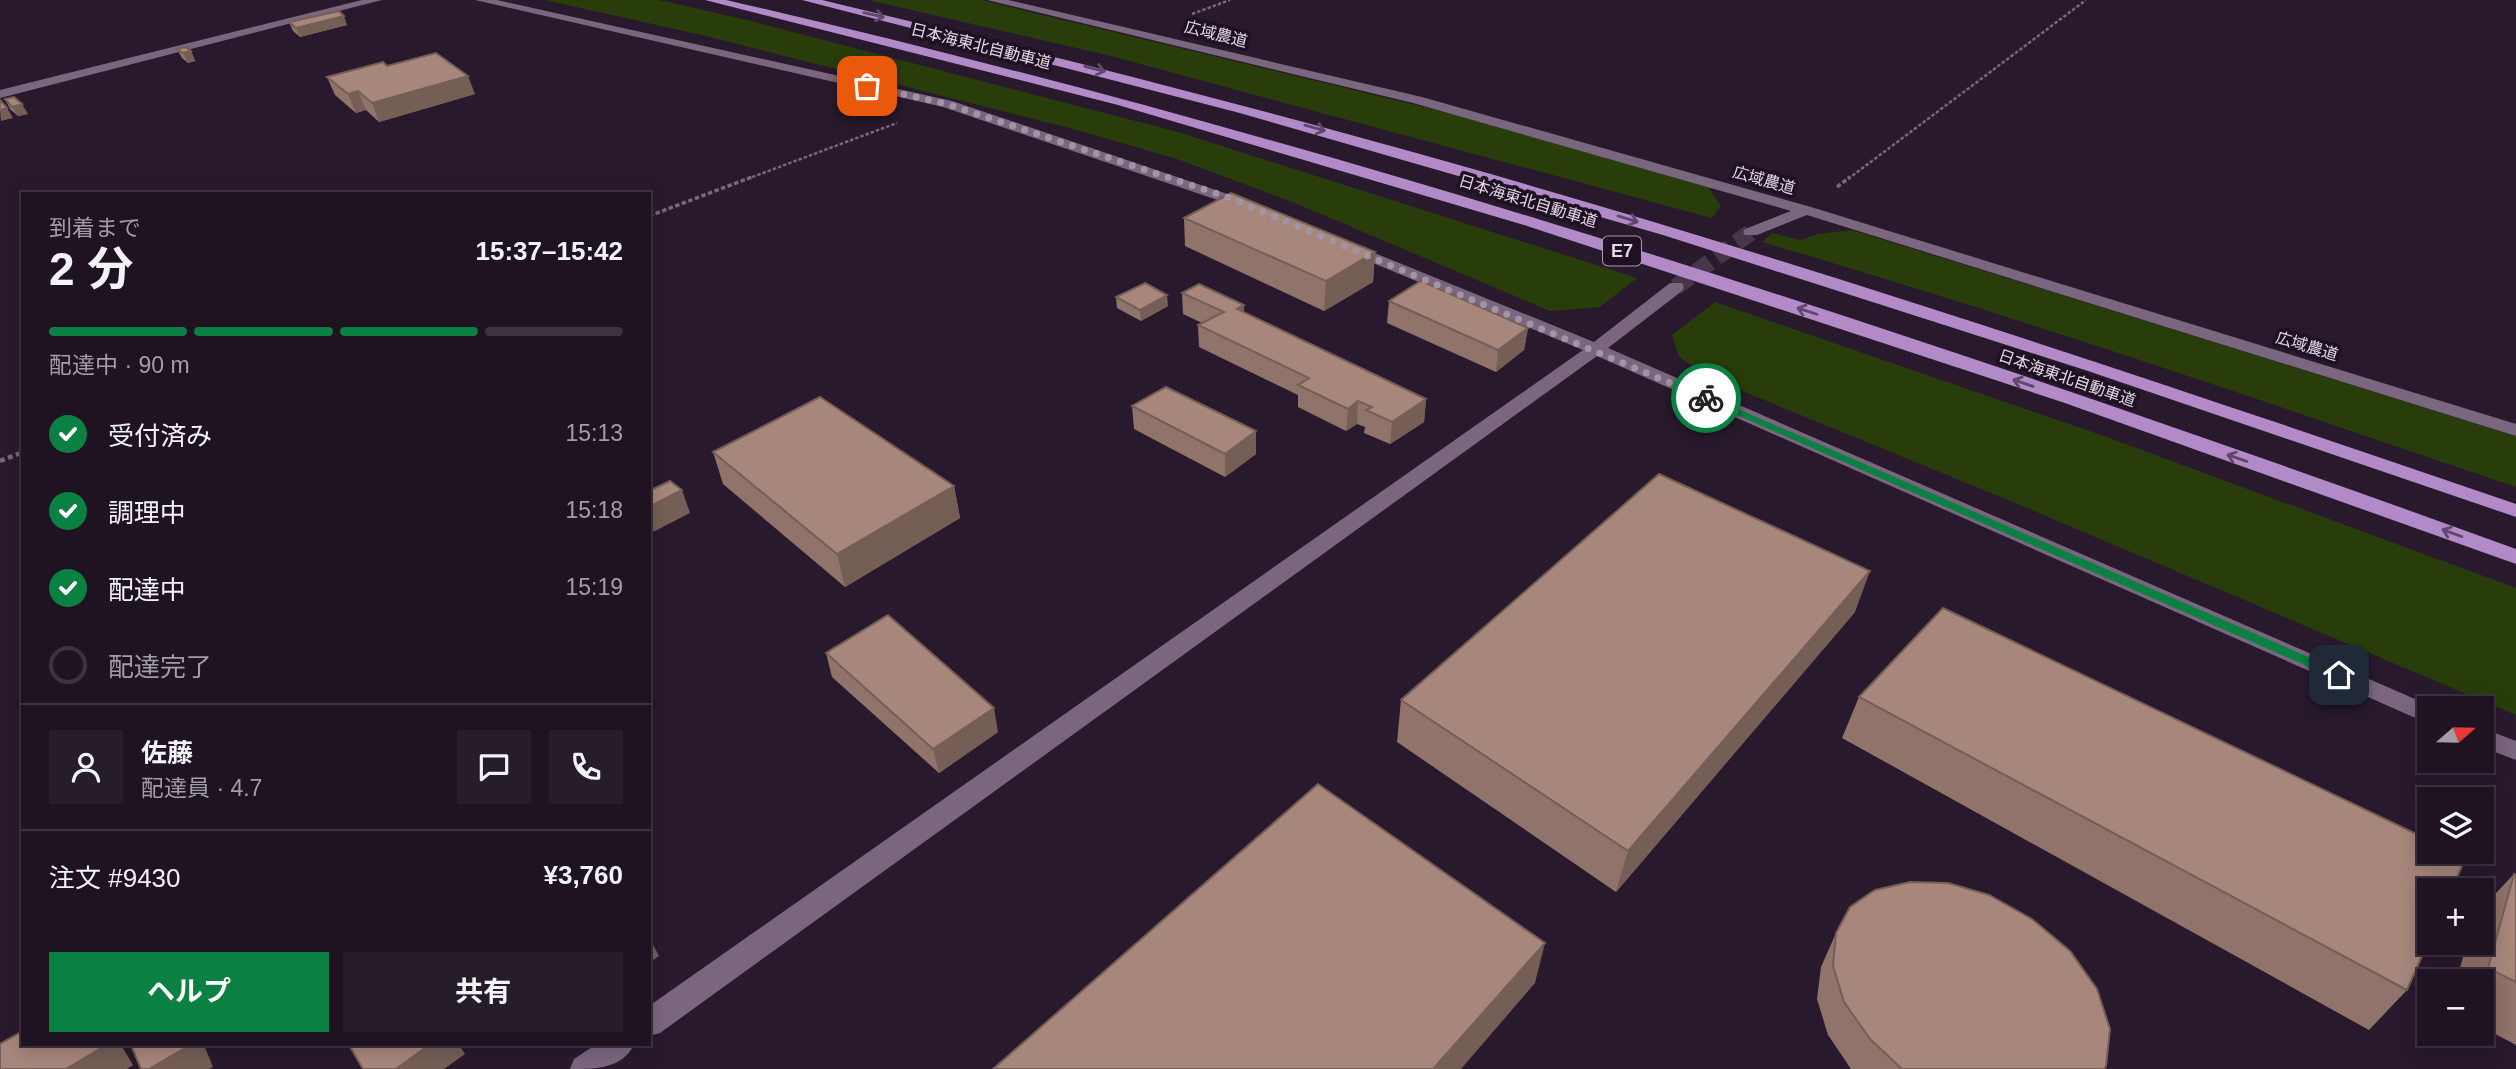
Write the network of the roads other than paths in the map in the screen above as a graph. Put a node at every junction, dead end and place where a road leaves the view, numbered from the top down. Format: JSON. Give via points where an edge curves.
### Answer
{"nodes":[{"id":1,"x":376,"y":0,"type":"edge"},
{"id":2,"x":481,"y":0,"type":"edge"},
{"id":3,"x":711,"y":0,"type":"edge"},
{"id":4,"x":808,"y":0,"type":"edge"},
{"id":5,"x":993,"y":0,"type":"edge"},
{"id":6,"x":0,"y":94,"type":"edge"},
{"id":7,"x":1805,"y":210,"type":"junction"},
{"id":8,"x":1268,"y":214,"type":"edge"},
{"id":9,"x":1751,"y":232,"type":"tunnel mouth"},
{"id":10,"x":1331,"y":240,"type":"edge"},
{"id":11,"x":1676,"y":287,"type":"tunnel mouth"},
{"id":12,"x":1596,"y":349,"type":"junction"},
{"id":13,"x":2516,"y":430,"type":"edge"},
{"id":14,"x":2516,"y":511,"type":"edge"},
{"id":15,"x":2516,"y":557,"type":"edge"},
{"id":16,"x":2417,"y":709,"type":"edge"},
{"id":17,"x":2494,"y":742,"type":"edge"},
{"id":18,"x":2516,"y":751,"type":"edge"},
{"id":19,"x":651,"y":1022,"type":"edge"},
{"id":20,"x":618,"y":1046,"type":"edge"},
{"id":21,"x":585,"y":1069,"type":"edge"}],
"edges":[{"from":1,"to":6,"type":"street"},
{"from":2,"to":8,"type":"street","via":[[947,104]]},
{"from":15,"to":3,"type":"highway","name":"日本海東北自動車道","number":"E7","one_way":true,"via":[[1937,354],[1479,206],[1085,93]]},
{"from":4,"to":14,"type":"highway","name":"日本海東北自動車道","number":"E7","one_way":true,"via":[[1171,89],[1675,233],[1987,332]]},
{"from":5,"to":7,"type":"street","name":"広域農道","via":[[1417,100]]},
{"from":7,"to":9,"type":"street"},
{"from":7,"to":13,"type":"street","name":"広域農道"},
{"from":10,"to":12,"type":"street"},
{"from":11,"to":12,"type":"street"},
{"from":12,"to":16,"type":"street"},
{"from":12,"to":19,"type":"street"},
{"from":17,"to":18,"type":"street"},
{"from":20,"to":21,"type":"street"}]}
